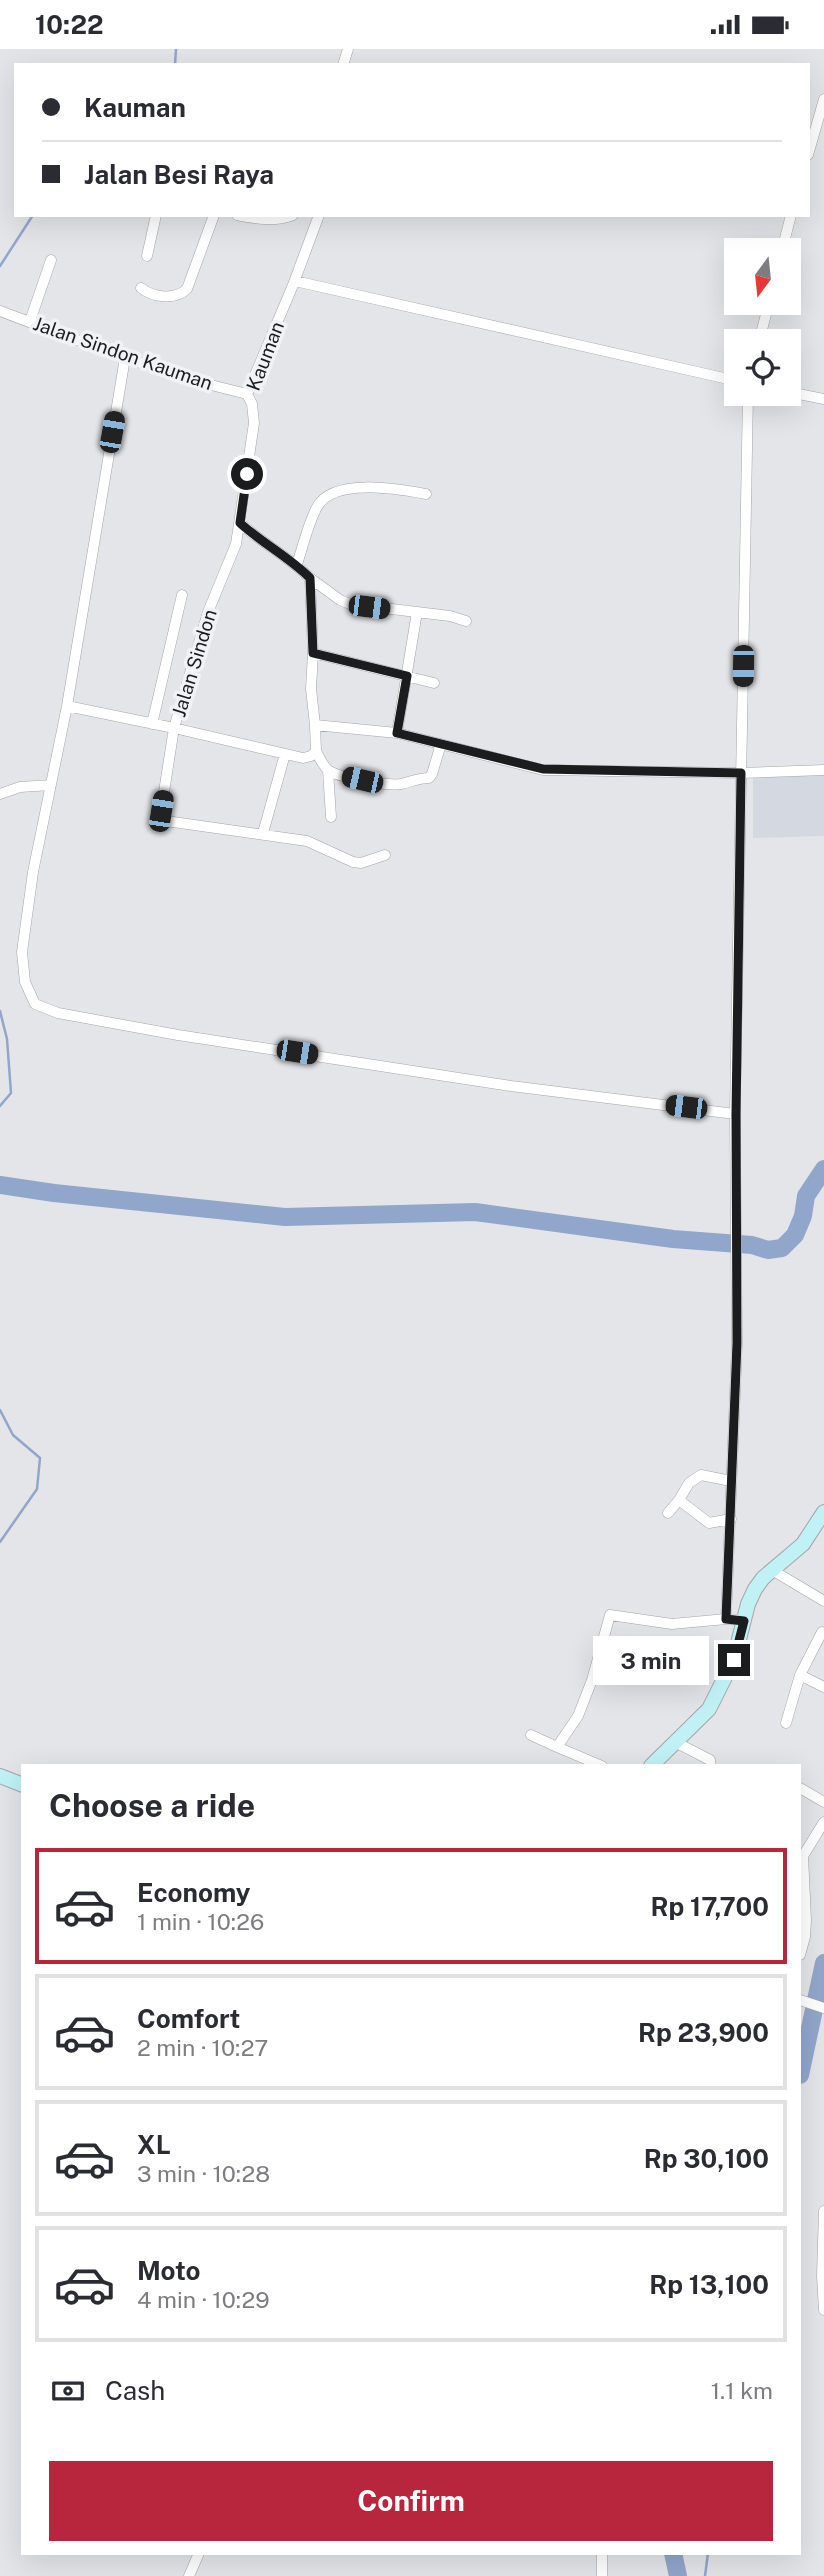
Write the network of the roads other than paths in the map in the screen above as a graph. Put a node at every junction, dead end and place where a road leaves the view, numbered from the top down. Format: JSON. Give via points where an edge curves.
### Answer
{"nodes":[{"id":1,"x":824,"y":99,"type":"edge"},
{"id":2,"x":810,"y":148,"type":"edge"},
{"id":3,"x":156,"y":217,"type":"edge"},
{"id":4,"x":213,"y":217,"type":"edge"},
{"id":5,"x":248,"y":217,"type":"edge"},
{"id":6,"x":288,"y":217,"type":"edge"},
{"id":7,"x":318,"y":217,"type":"edge"},
{"id":8,"x":790,"y":217,"type":"edge"},
{"id":9,"x":785,"y":238,"type":"edge"},
{"id":10,"x":147,"y":256,"type":"dead end"},
{"id":11,"x":51,"y":260,"type":"dead end"},
{"id":12,"x":295,"y":281,"type":"junction"},
{"id":13,"x":141,"y":288,"type":"dead end"},
{"id":14,"x":2,"y":312,"type":"edge"},
{"id":15,"x":30,"y":321,"type":"junction"},
{"id":16,"x":125,"y":358,"type":"junction"},
{"id":17,"x":724,"y":378,"type":"edge"},
{"id":18,"x":247,"y":394,"type":"junction"},
{"id":19,"x":801,"y":394,"type":"edge"},
{"id":20,"x":824,"y":399,"type":"edge"},
{"id":21,"x":748,"y":406,"type":"edge"},
{"id":22,"x":425,"y":494,"type":"dead end"},
{"id":23,"x":240,"y":523,"type":"junction"},
{"id":24,"x":259,"y":540,"type":"junction"},
{"id":25,"x":236,"y":544,"type":"junction"},
{"id":26,"x":297,"y":564,"type":"junction"},
{"id":27,"x":310,"y":578,"type":"junction"},
{"id":28,"x":182,"y":595,"type":"dead end"},
{"id":29,"x":416,"y":612,"type":"junction"},
{"id":30,"x":466,"y":621,"type":"dead end"},
{"id":31,"x":313,"y":653,"type":"junction"},
{"id":32,"x":407,"y":676,"type":"junction"},
{"id":33,"x":434,"y":683,"type":"dead end"},
{"id":34,"x":67,"y":706,"type":"junction"},
{"id":35,"x":152,"y":724,"type":"junction"},
{"id":36,"x":315,"y":725,"type":"junction"},
{"id":37,"x":174,"y":728,"type":"junction"},
{"id":38,"x":397,"y":733,"type":"junction"},
{"id":39,"x":441,"y":744,"type":"junction"},
{"id":40,"x":316,"y":751,"type":"junction"},
{"id":41,"x":285,"y":754,"type":"junction"},
{"id":42,"x":328,"y":770,"type":"junction"},
{"id":43,"x":824,"y":770,"type":"edge"},
{"id":44,"x":741,"y":773,"type":"junction"},
{"id":45,"x":51,"y":785,"type":"junction"},
{"id":46,"x":0,"y":794,"type":"edge"},
{"id":47,"x":331,"y":817,"type":"dead end"},
{"id":48,"x":263,"y":833,"type":"junction"},
{"id":49,"x":385,"y":855,"type":"dead end"},
{"id":50,"x":736,"y":1114,"type":"junction"},
{"id":51,"x":731,"y":1481,"type":"junction"},
{"id":52,"x":679,"y":1500,"type":"junction"},
{"id":53,"x":824,"y":1512,"type":"edge"},
{"id":54,"x":668,"y":1513,"type":"dead end"},
{"id":55,"x":731,"y":1519,"type":"junction"},
{"id":56,"x":772,"y":1570,"type":"junction"},
{"id":57,"x":824,"y":1601,"type":"edge"},
{"id":58,"x":726,"y":1619,"type":"junction"},
{"id":59,"x":744,"y":1621,"type":"junction"},
{"id":60,"x":822,"y":1632,"type":"dead end"},
{"id":61,"x":800,"y":1675,"type":"junction"},
{"id":62,"x":824,"y":1687,"type":"edge"},
{"id":63,"x":786,"y":1723,"type":"dead end"},
{"id":64,"x":531,"y":1735,"type":"dead end"},
{"id":65,"x":677,"y":1743,"type":"junction"},
{"id":66,"x":557,"y":1747,"type":"junction"},
{"id":67,"x":597,"y":1764,"type":"edge"},
{"id":68,"x":654,"y":1764,"type":"edge"},
{"id":69,"x":710,"y":1764,"type":"edge"},
{"id":70,"x":0,"y":1776,"type":"edge"},
{"id":71,"x":21,"y":1784,"type":"edge"},
{"id":72,"x":801,"y":1789,"type":"edge"},
{"id":73,"x":824,"y":1802,"type":"edge"},
{"id":74,"x":824,"y":1822,"type":"edge"},
{"id":75,"x":801,"y":1870,"type":"edge"},
{"id":76,"x":801,"y":1951,"type":"edge"},
{"id":77,"x":802,"y":2001,"type":"edge"},
{"id":78,"x":824,"y":2008,"type":"edge"},
{"id":79,"x":824,"y":2211,"type":"edge"},
{"id":80,"x":824,"y":2310,"type":"edge"},
{"id":81,"x":198,"y":2555,"type":"edge"},
{"id":82,"x":602,"y":2555,"type":"edge"},
{"id":83,"x":189,"y":2576,"type":"edge"},
{"id":84,"x":602,"y":2576,"type":"edge"}],
"edges":[{"from":1,"to":2,"type":"street"},
{"from":3,"to":10,"type":"street"},
{"from":4,"to":13,"type":"street","via":[[181,295],[168,297]]},
{"from":5,"to":6,"type":"street"},
{"from":7,"to":12,"type":"street","name":"Kauman"},
{"from":8,"to":9,"type":"street"},
{"from":11,"to":15,"type":"street"},
{"from":12,"to":17,"type":"street"},
{"from":12,"to":18,"type":"street","name":"Kauman"},
{"from":14,"to":15,"type":"street","name":"Jalan Sindon Kauman"},
{"from":15,"to":16,"type":"street","name":"Jalan Sindon Kauman"},
{"from":16,"to":18,"type":"street","name":"Jalan Sindon Kauman"},
{"from":16,"to":34,"type":"street"},
{"from":18,"to":23,"type":"street","name":"Kauman","via":[[254,423]]},
{"from":19,"to":20,"type":"street"},
{"from":21,"to":44,"type":"street"},
{"from":22,"to":26,"type":"street","via":[[385,487],[332,493],[317,507]]},
{"from":23,"to":24,"type":"street"},
{"from":23,"to":25,"type":"street","name":"Kauman"},
{"from":24,"to":25,"type":"street"},
{"from":24,"to":26,"type":"street"},
{"from":25,"to":37,"type":"street","name":"Jalan Sindon","via":[[208,612]]},
{"from":26,"to":27,"type":"street"},
{"from":27,"to":29,"type":"street","via":[[350,604]]},
{"from":27,"to":31,"type":"street"},
{"from":28,"to":35,"type":"street"},
{"from":29,"to":30,"type":"street"},
{"from":29,"to":32,"type":"street"},
{"from":31,"to":32,"type":"street"},
{"from":31,"to":36,"type":"street"},
{"from":32,"to":33,"type":"street"},
{"from":32,"to":38,"type":"street"},
{"from":34,"to":35,"type":"street"},
{"from":34,"to":45,"type":"street"},
{"from":35,"to":37,"type":"street"},
{"from":36,"to":38,"type":"street"},
{"from":36,"to":40,"type":"street"},
{"from":37,"to":41,"type":"street","name":"Jalan Sindon"},
{"from":37,"to":48,"type":"street","via":[[163,819]]},
{"from":38,"to":39,"type":"street"},
{"from":39,"to":42,"type":"street","via":[[429,778],[387,784]]},
{"from":39,"to":44,"type":"street","via":[[543,769]]},
{"from":40,"to":41,"type":"street","name":"Jalan Sindon","via":[[307,758]]},
{"from":40,"to":42,"type":"street"},
{"from":41,"to":48,"type":"street"},
{"from":42,"to":47,"type":"street"},
{"from":43,"to":44,"type":"street"},
{"from":44,"to":50,"type":"street"},
{"from":45,"to":46,"type":"street"},
{"from":45,"to":50,"type":"street","via":[[22,952],[29,994],[45,1010],[511,1086]]},
{"from":48,"to":49,"type":"street","via":[[316,843],[353,862]]},
{"from":50,"to":51,"type":"street","via":[[737,1306]]},
{"from":51,"to":52,"type":"street","via":[[701,1475]]},
{"from":51,"to":55,"type":"street"},
{"from":52,"to":54,"type":"street"},
{"from":52,"to":55,"type":"street","via":[[709,1523]]},
{"from":53,"to":56,"type":"street","via":[[803,1544]]},
{"from":55,"to":58,"type":"street"},
{"from":56,"to":57,"type":"street"},
{"from":56,"to":59,"type":"street","via":[[755,1589]]},
{"from":58,"to":59,"type":"street"},
{"from":58,"to":66,"type":"street","via":[[673,1624],[610,1615],[578,1716]]},
{"from":59,"to":65,"type":"street","via":[[734,1660],[717,1696]]},
{"from":60,"to":61,"type":"street"},
{"from":61,"to":62,"type":"street"},
{"from":61,"to":63,"type":"street"},
{"from":64,"to":66,"type":"street"},
{"from":65,"to":68,"type":"street"},
{"from":65,"to":69,"type":"street"},
{"from":66,"to":67,"type":"street"},
{"from":70,"to":71,"type":"street"},
{"from":72,"to":73,"type":"street"},
{"from":74,"to":75,"type":"street","via":[[807,1847]]},
{"from":75,"to":76,"type":"street","via":[[806,1920]]},
{"from":77,"to":78,"type":"street"},
{"from":79,"to":80,"type":"street"},
{"from":81,"to":83,"type":"street"},
{"from":82,"to":84,"type":"street"}]}
